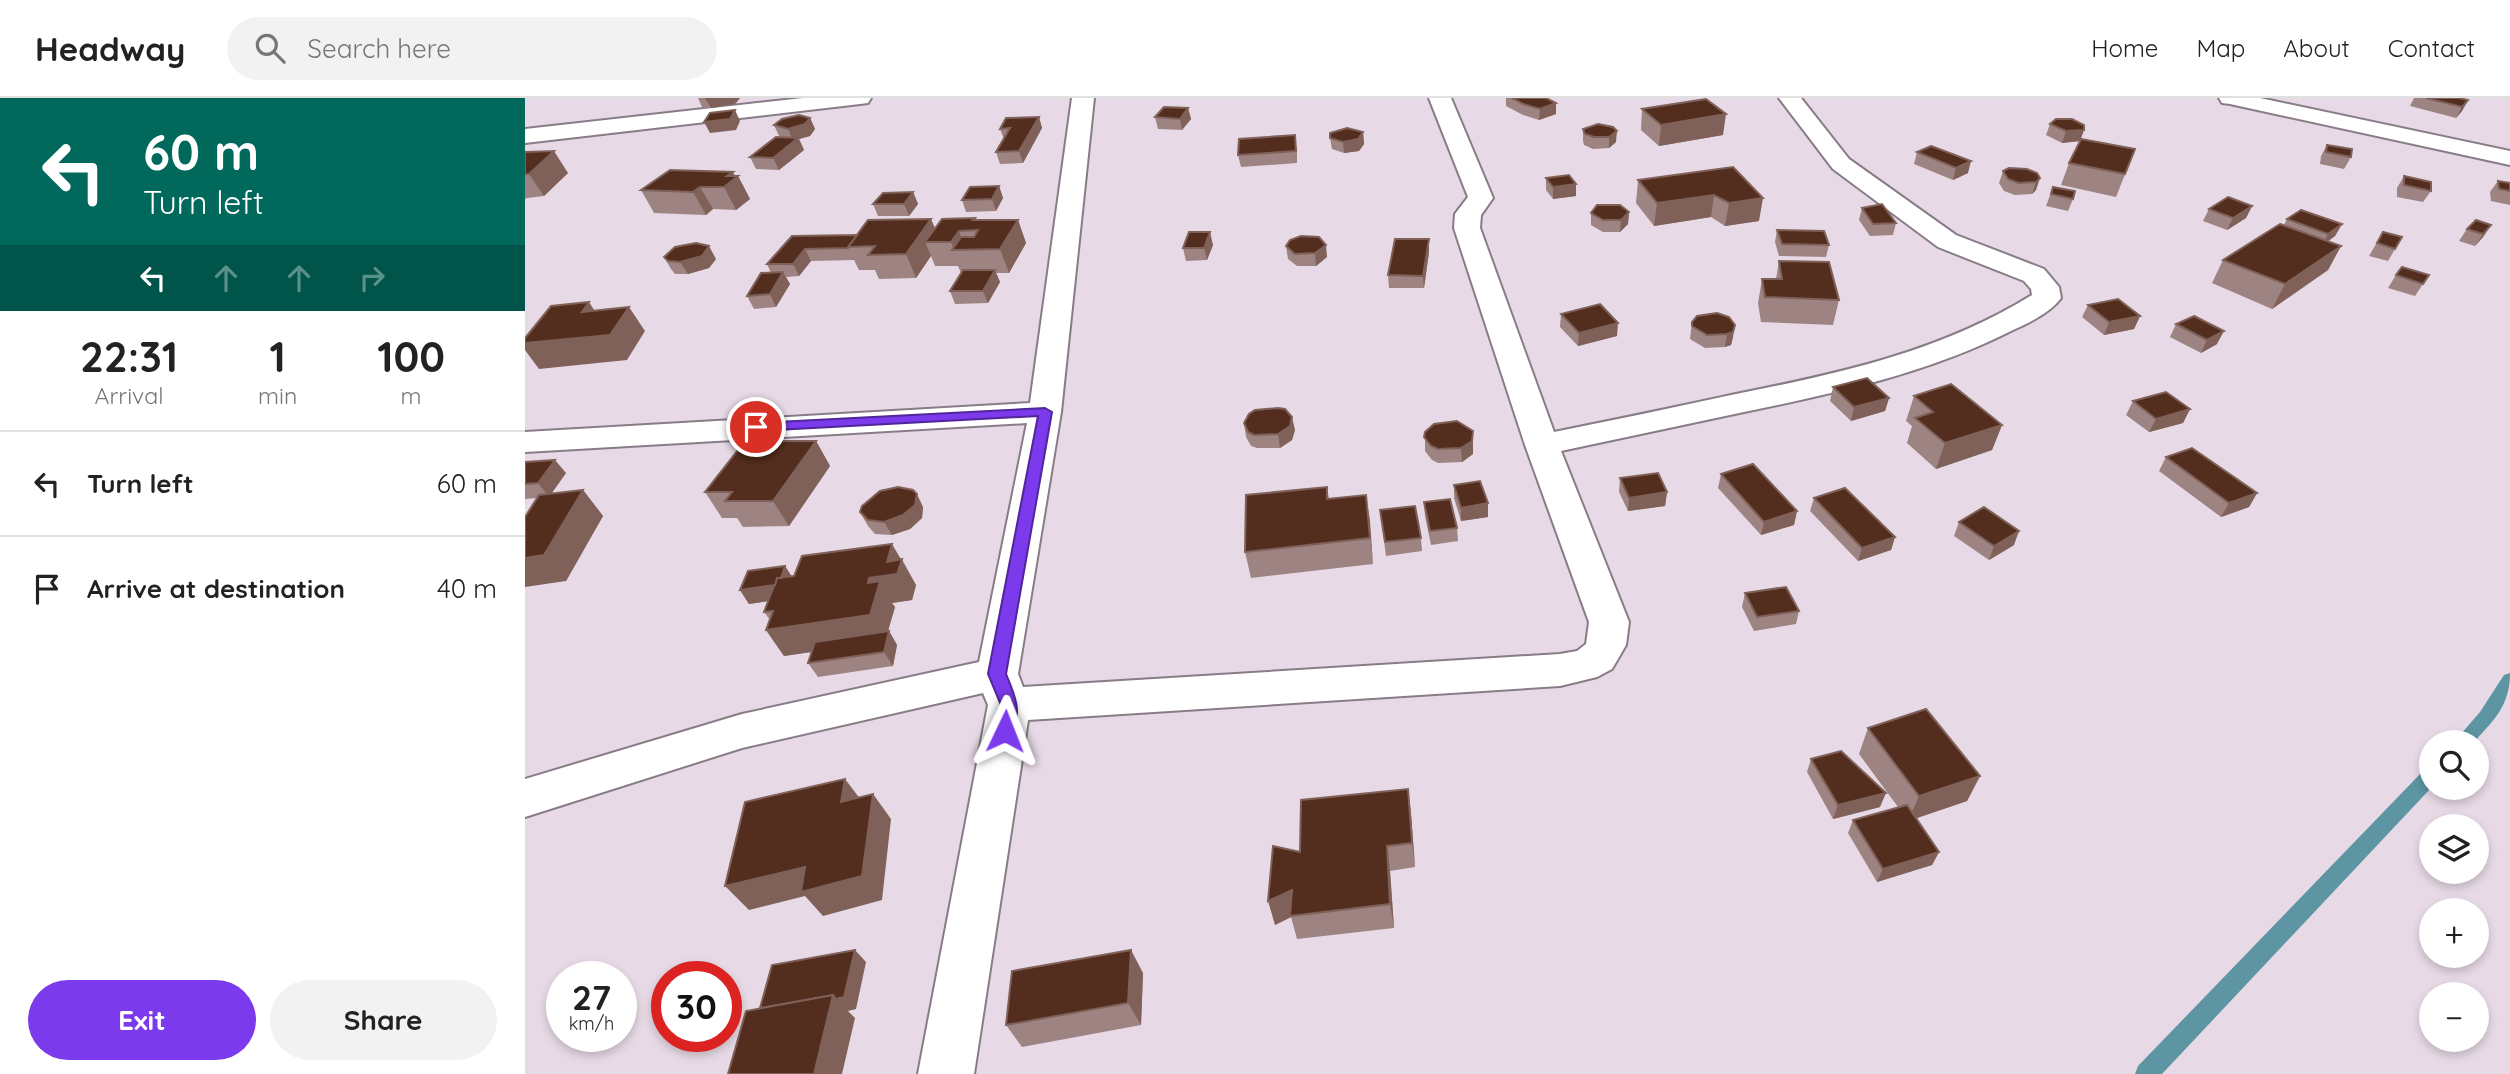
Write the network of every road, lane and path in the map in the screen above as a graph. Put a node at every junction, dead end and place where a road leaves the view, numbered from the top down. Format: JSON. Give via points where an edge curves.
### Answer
{"nodes":[{"id":1,"x":860,"y":98,"type":"edge"},
{"id":2,"x":1083,"y":98,"type":"edge"},
{"id":3,"x":1440,"y":98,"type":"edge"},
{"id":4,"x":1790,"y":98,"type":"edge"},
{"id":5,"x":2230,"y":98,"type":"edge"},
{"id":6,"x":525,"y":136,"type":"edge"},
{"id":7,"x":2510,"y":158,"type":"edge"},
{"id":8,"x":1045,"y":412,"type":"junction"},
{"id":9,"x":525,"y":442,"type":"edge"},
{"id":10,"x":1542,"y":445,"type":"junction"},
{"id":11,"x":1003,"y":689,"type":"junction"},
{"id":12,"x":525,"y":799,"type":"edge"},
{"id":13,"x":946,"y":1074,"type":"edge"}],
"edges":[{"from":1,"to":6,"type":"street"},
{"from":2,"to":8,"type":"street"},
{"from":3,"to":10,"type":"street","via":[[1481,198],[1468,214],[1467,228]]},
{"from":4,"to":10,"type":"street","via":[[1841,164],[1947,241],[2034,275],[2045,287],[2047,298],[2024,314],[1916,361],[1819,387]]},
{"from":5,"to":7,"type":"street"},
{"from":8,"to":9,"type":"street"},
{"from":8,"to":11,"type":"street"},
{"from":10,"to":11,"type":"street","via":[[1609,622],[1603,655],[1589,666]]},
{"from":11,"to":12,"type":"street","via":[[742,731]]},
{"from":11,"to":13,"type":"street"}]}
